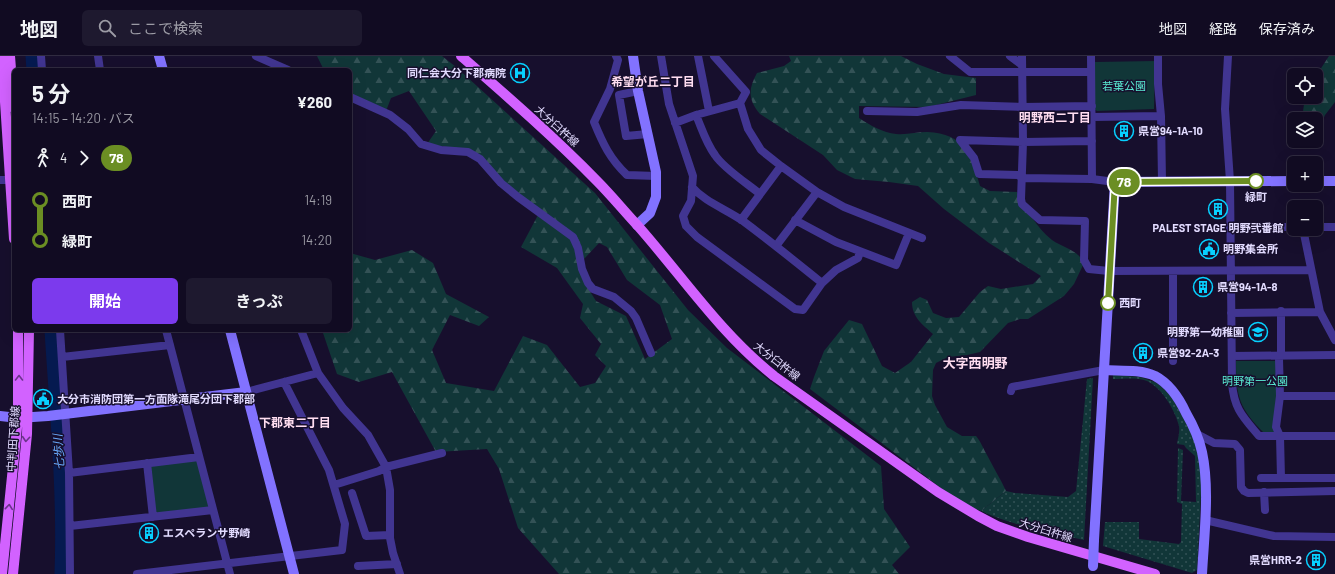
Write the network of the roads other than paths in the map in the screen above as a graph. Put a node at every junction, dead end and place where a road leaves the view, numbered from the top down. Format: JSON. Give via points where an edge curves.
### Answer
{"nodes":[{"id":1,"x":2,"y":56,"type":"edge"},
{"id":2,"x":10,"y":56,"type":"edge"},
{"id":3,"x":41,"y":56,"type":"edge"},
{"id":4,"x":98,"y":56,"type":"edge"},
{"id":5,"x":159,"y":56,"type":"edge"},
{"id":6,"x":256,"y":56,"type":"edge"},
{"id":7,"x":462,"y":56,"type":"edge"},
{"id":8,"x":616,"y":56,"type":"edge"},
{"id":9,"x":633,"y":56,"type":"edge"},
{"id":10,"x":661,"y":56,"type":"edge"},
{"id":11,"x":698,"y":56,"type":"edge"},
{"id":12,"x":714,"y":56,"type":"edge"},
{"id":13,"x":950,"y":56,"type":"edge"},
{"id":14,"x":1010,"y":56,"type":"edge"},
{"id":15,"x":1022,"y":56,"type":"edge"},
{"id":16,"x":1091,"y":56,"type":"edge"},
{"id":17,"x":1158,"y":56,"type":"edge"},
{"id":18,"x":1228,"y":56,"type":"edge"},
{"id":19,"x":42,"y":68,"type":"edge"},
{"id":20,"x":100,"y":68,"type":"edge"},
{"id":21,"x":162,"y":68,"type":"edge"},
{"id":22,"x":283,"y":68,"type":"edge"},
{"id":23,"x":1022,"y":69,"type":"junction"},
{"id":24,"x":1091,"y":72,"type":"junction"},
{"id":25,"x":12,"y":82,"type":"edge"},
{"id":26,"x":638,"y":91,"type":"junction"},
{"id":27,"x":352,"y":98,"type":"edge"},
{"id":28,"x":740,"y":103,"type":"junction"},
{"id":29,"x":1092,"y":106,"type":"junction"},
{"id":30,"x":1023,"y":107,"type":"junction"},
{"id":31,"x":867,"y":110,"type":"dead end"},
{"id":32,"x":709,"y":111,"type":"junction"},
{"id":33,"x":696,"y":115,"type":"junction"},
{"id":34,"x":1092,"y":116,"type":"junction"},
{"id":35,"x":1161,"y":116,"type":"junction"},
{"id":36,"x":675,"y":123,"type":"junction"},
{"id":37,"x":648,"y":134,"type":"junction"},
{"id":38,"x":1092,"y":141,"type":"junction"},
{"id":39,"x":1023,"y":142,"type":"junction"},
{"id":40,"x":781,"y":166,"type":"junction"},
{"id":41,"x":656,"y":176,"type":"junction"},
{"id":42,"x":1022,"y":178,"type":"junction"},
{"id":43,"x":1092,"y":179,"type":"junction"},
{"id":44,"x":0,"y":180,"type":"edge"},
{"id":45,"x":12,"y":180,"type":"edge"},
{"id":46,"x":1287,"y":181,"type":"edge"},
{"id":47,"x":1323,"y":181,"type":"edge"},
{"id":48,"x":1335,"y":181,"type":"edge"},
{"id":49,"x":1115,"y":182,"type":"junction"},
{"id":50,"x":1162,"y":182,"type":"junction"},
{"id":51,"x":1230,"y":182,"type":"junction"},
{"id":52,"x":692,"y":187,"type":"junction"},
{"id":53,"x":817,"y":192,"type":"junction"},
{"id":54,"x":760,"y":194,"type":"junction"},
{"id":55,"x":741,"y":220,"type":"junction"},
{"id":56,"x":795,"y":220,"type":"junction"},
{"id":57,"x":637,"y":225,"type":"junction"},
{"id":58,"x":1335,"y":226,"type":"edge"},
{"id":59,"x":1230,"y":227,"type":"junction"},
{"id":60,"x":1287,"y":227,"type":"edge"},
{"id":61,"x":1323,"y":227,"type":"edge"},
{"id":62,"x":909,"y":233,"type":"junction"},
{"id":63,"x":1304,"y":236,"type":"edge"},
{"id":64,"x":922,"y":238,"type":"dead end"},
{"id":65,"x":776,"y":246,"type":"junction"},
{"id":66,"x":860,"y":252,"type":"junction"},
{"id":67,"x":1230,"y":270,"type":"junction"},
{"id":68,"x":1311,"y":270,"type":"junction"},
{"id":69,"x":1109,"y":271,"type":"junction"},
{"id":70,"x":1173,"y":271,"type":"junction"},
{"id":71,"x":822,"y":283,"type":"junction"},
{"id":72,"x":1281,"y":312,"type":"junction"},
{"id":73,"x":1320,"y":312,"type":"junction"},
{"id":74,"x":1232,"y":313,"type":"junction"},
{"id":75,"x":18,"y":332,"type":"edge"},
{"id":76,"x":29,"y":332,"type":"edge"},
{"id":77,"x":60,"y":332,"type":"edge"},
{"id":78,"x":167,"y":332,"type":"edge"},
{"id":79,"x":231,"y":332,"type":"edge"},
{"id":80,"x":302,"y":332,"type":"edge"},
{"id":81,"x":1335,"y":340,"type":"edge"},
{"id":82,"x":170,"y":344,"type":"junction"},
{"id":83,"x":651,"y":353,"type":"dead end"},
{"id":84,"x":1335,"y":355,"type":"edge"},
{"id":85,"x":1232,"y":356,"type":"junction"},
{"id":86,"x":1280,"y":356,"type":"junction"},
{"id":87,"x":62,"y":357,"type":"junction"},
{"id":88,"x":1173,"y":361,"type":"dead end"},
{"id":89,"x":1104,"y":370,"type":"junction"},
{"id":90,"x":318,"y":373,"type":"junction"},
{"id":91,"x":284,"y":382,"type":"junction"},
{"id":92,"x":1011,"y":391,"type":"dead end"},
{"id":93,"x":246,"y":392,"type":"junction"},
{"id":94,"x":1280,"y":396,"type":"junction"},
{"id":95,"x":1335,"y":396,"type":"edge"},
{"id":96,"x":185,"y":399,"type":"junction"},
{"id":97,"x":66,"y":413,"type":"junction"},
{"id":98,"x":0,"y":416,"type":"edge"},
{"id":99,"x":23,"y":418,"type":"junction"},
{"id":100,"x":1197,"y":434,"type":"junction"},
{"id":101,"x":1280,"y":436,"type":"junction"},
{"id":102,"x":1335,"y":436,"type":"edge"},
{"id":103,"x":442,"y":453,"type":"dead end"},
{"id":104,"x":199,"y":457,"type":"junction"},
{"id":105,"x":147,"y":464,"type":"junction"},
{"id":106,"x":386,"y":467,"type":"junction"},
{"id":107,"x":69,"y":473,"type":"junction"},
{"id":108,"x":1261,"y":478,"type":"dead end"},
{"id":109,"x":1281,"y":478,"type":"junction"},
{"id":110,"x":1335,"y":478,"type":"edge"},
{"id":111,"x":334,"y":485,"type":"junction"},
{"id":112,"x":1335,"y":491,"type":"edge"},
{"id":113,"x":1264,"y":492,"type":"junction"},
{"id":114,"x":352,"y":493,"type":"dead end"},
{"id":115,"x":213,"y":510,"type":"junction"},
{"id":116,"x":1265,"y":510,"type":"dead end"},
{"id":117,"x":153,"y":517,"type":"junction"},
{"id":118,"x":1205,"y":520,"type":"junction"},
{"id":119,"x":70,"y":526,"type":"junction"},
{"id":120,"x":390,"y":535,"type":"junction"},
{"id":121,"x":1335,"y":537,"type":"edge"},
{"id":122,"x":289,"y":556,"type":"junction"},
{"id":123,"x":227,"y":564,"type":"junction"},
{"id":124,"x":397,"y":564,"type":"junction"},
{"id":125,"x":358,"y":566,"type":"dead end"},
{"id":126,"x":1092,"y":570,"type":"edge"},
{"id":127,"x":2,"y":574,"type":"edge"},
{"id":128,"x":13,"y":574,"type":"edge"},
{"id":129,"x":70,"y":574,"type":"edge"},
{"id":130,"x":137,"y":574,"type":"edge"},
{"id":131,"x":230,"y":574,"type":"edge"},
{"id":132,"x":294,"y":574,"type":"edge"},
{"id":133,"x":400,"y":574,"type":"edge"},
{"id":134,"x":1156,"y":574,"type":"edge"},
{"id":135,"x":1202,"y":574,"type":"edge"}],
"edges":[{"from":1,"to":45,"type":"main road"},
{"from":2,"to":25,"type":"main road"},
{"from":3,"to":19,"type":"street"},
{"from":4,"to":20,"type":"street"},
{"from":5,"to":21,"type":"street"},
{"from":6,"to":22,"type":"street"},
{"from":7,"to":57,"type":"main road","name":"大分臼杵線","via":[[564,148]]},
{"from":8,"to":41,"type":"street","via":[[618,60],[610,89],[594,122],[611,158],[628,175]]},
{"from":9,"to":26,"type":"street"},
{"from":10,"to":36,"type":"street"},
{"from":11,"to":32,"type":"street"},
{"from":12,"to":28,"type":"street","via":[[746,92]]},
{"from":13,"to":23,"type":"street","via":[[970,72]]},
{"from":14,"to":23,"type":"street"},
{"from":15,"to":23,"type":"street"},
{"from":16,"to":24,"type":"street"},
{"from":17,"to":35,"type":"street"},
{"from":18,"to":51,"type":"street","via":[[1225,109]]},
{"from":23,"to":24,"type":"street"},
{"from":23,"to":30,"type":"street"},
{"from":24,"to":29,"type":"street"},
{"from":26,"to":37,"type":"street"},
{"from":26,"to":37,"type":"street","via":[[619,95],[626,136]]},
{"from":27,"to":83,"type":"street","via":[[390,115],[408,129],[421,144],[441,150],[468,152],[480,159],[518,197],[573,236],[588,283],[593,289],[614,297],[631,311]]},
{"from":28,"to":32,"type":"street"},
{"from":28,"to":40,"type":"street","via":[[748,129],[761,150]]},
{"from":29,"to":30,"type":"street"},
{"from":29,"to":34,"type":"street"},
{"from":30,"to":31,"type":"street","via":[[961,105],[917,112]]},
{"from":30,"to":39,"type":"street"},
{"from":32,"to":33,"type":"street"},
{"from":33,"to":36,"type":"street"},
{"from":33,"to":54,"type":"street","via":[[715,156]]},
{"from":34,"to":35,"type":"street"},
{"from":34,"to":38,"type":"street"},
{"from":35,"to":50,"type":"street"},
{"from":36,"to":52,"type":"street","via":[[693,176]]},
{"from":37,"to":41,"type":"street"},
{"from":38,"to":39,"type":"street"},
{"from":38,"to":43,"type":"street"},
{"from":39,"to":42,"type":"street"},
{"from":39,"to":42,"type":"street","via":[[960,140],[974,158],[979,174],[1018,175]]},
{"from":40,"to":53,"type":"street"},
{"from":40,"to":54,"type":"street"},
{"from":41,"to":57,"type":"street","via":[[656,197],[650,213]]},
{"from":42,"to":43,"type":"street"},
{"from":42,"to":69,"type":"street","via":[[1022,204],[1040,220],[1085,221],[1084,260],[1089,269]]},
{"from":43,"to":49,"type":"street"},
{"from":44,"to":45,"type":"street"},
{"from":46,"to":51,"type":"street"},
{"from":47,"to":48,"type":"street"},
{"from":49,"to":50,"type":"street"},
{"from":49,"to":69,"type":"street"},
{"from":50,"to":51,"type":"street"},
{"from":51,"to":59,"type":"street"},
{"from":52,"to":55,"type":"street"},
{"from":52,"to":71,"type":"street","via":[[691,201],[683,216],[686,226],[697,237],[795,309],[803,310]]},
{"from":53,"to":56,"type":"street"},
{"from":53,"to":62,"type":"street","via":[[844,207]]},
{"from":54,"to":55,"type":"street"},
{"from":55,"to":65,"type":"street"},
{"from":56,"to":65,"type":"street"},
{"from":56,"to":66,"type":"street"},
{"from":57,"to":134,"type":"main road","name":"大分臼杵線","via":[[723,329],[748,355],[938,492],[978,516],[1012,532]]},
{"from":58,"to":61,"type":"street"},
{"from":59,"to":60,"type":"street"},
{"from":59,"to":67,"type":"street"},
{"from":62,"to":64,"type":"street"},
{"from":62,"to":66,"type":"street","via":[[896,265]]},
{"from":63,"to":68,"type":"street"},
{"from":65,"to":71,"type":"street"},
{"from":66,"to":71,"type":"street","via":[[858,258],[836,270]]},
{"from":67,"to":68,"type":"street"},
{"from":67,"to":70,"type":"street"},
{"from":67,"to":74,"type":"street"},
{"from":68,"to":73,"type":"street"},
{"from":69,"to":70,"type":"street"},
{"from":69,"to":89,"type":"street"},
{"from":70,"to":88,"type":"street"},
{"from":72,"to":73,"type":"street"},
{"from":72,"to":74,"type":"street"},
{"from":72,"to":86,"type":"street"},
{"from":73,"to":81,"type":"street"},
{"from":74,"to":85,"type":"street"},
{"from":99,"to":75,"type":"main road","name":"中判田下郡線","one_way":true},
{"from":76,"to":99,"type":"main road","name":"中判田下郡線"},
{"from":77,"to":87,"type":"street"},
{"from":78,"to":82,"type":"street"},
{"from":79,"to":93,"type":"street"},
{"from":80,"to":90,"type":"street"},
{"from":82,"to":87,"type":"street"},
{"from":82,"to":96,"type":"street"},
{"from":84,"to":86,"type":"street"},
{"from":85,"to":86,"type":"street"},
{"from":85,"to":101,"type":"street","via":[[1233,394],[1239,412],[1259,436]]},
{"from":86,"to":94,"type":"street"},
{"from":87,"to":97,"type":"street"},
{"from":89,"to":92,"type":"street","via":[[1012,387]]},
{"from":89,"to":100,"type":"street","via":[[1148,374],[1163,381],[1178,397]]},
{"from":89,"to":126,"type":"street","bridge":true},
{"from":90,"to":91,"type":"street"},
{"from":90,"to":106,"type":"street","via":[[343,408],[368,435]]},
{"from":91,"to":93,"type":"street"},
{"from":91,"to":111,"type":"street","via":[[329,470]]},
{"from":93,"to":96,"type":"street"},
{"from":93,"to":122,"type":"street"},
{"from":94,"to":95,"type":"street"},
{"from":94,"to":101,"type":"street","via":[[1276,427]]},
{"from":96,"to":97,"type":"street"},
{"from":96,"to":104,"type":"street"},
{"from":97,"to":99,"type":"street"},
{"from":97,"to":107,"type":"street"},
{"from":98,"to":99,"type":"street"},
{"from":127,"to":99,"type":"main road","name":"中判田下郡線","one_way":true},
{"from":99,"to":128,"type":"main road","name":"中判田下郡線","one_way":true},
{"from":100,"to":113,"type":"street","via":[[1214,443],[1235,444],[1240,450],[1244,491]]},
{"from":100,"to":118,"type":"street","via":[[1204,463]]},
{"from":101,"to":102,"type":"street"},
{"from":101,"to":109,"type":"street"},
{"from":103,"to":106,"type":"street"},
{"from":104,"to":105,"type":"street"},
{"from":104,"to":115,"type":"street"},
{"from":105,"to":107,"type":"street"},
{"from":105,"to":117,"type":"street"},
{"from":106,"to":111,"type":"street"},
{"from":106,"to":120,"type":"street","via":[[390,490]]},
{"from":107,"to":119,"type":"street"},
{"from":108,"to":109,"type":"street"},
{"from":109,"to":110,"type":"street"},
{"from":111,"to":122,"type":"street","via":[[345,524],[342,550]]},
{"from":112,"to":113,"type":"street"},
{"from":113,"to":116,"type":"street"},
{"from":114,"to":120,"type":"street","via":[[366,536]]},
{"from":115,"to":117,"type":"street"},
{"from":115,"to":123,"type":"street"},
{"from":117,"to":119,"type":"street"},
{"from":118,"to":121,"type":"street","via":[[1274,536]]},
{"from":118,"to":135,"type":"street"},
{"from":119,"to":129,"type":"street"},
{"from":120,"to":124,"type":"street"},
{"from":122,"to":123,"type":"street"},
{"from":122,"to":132,"type":"street"},
{"from":123,"to":130,"type":"street"},
{"from":123,"to":131,"type":"street"},
{"from":124,"to":125,"type":"street"},
{"from":124,"to":133,"type":"street"}]}
